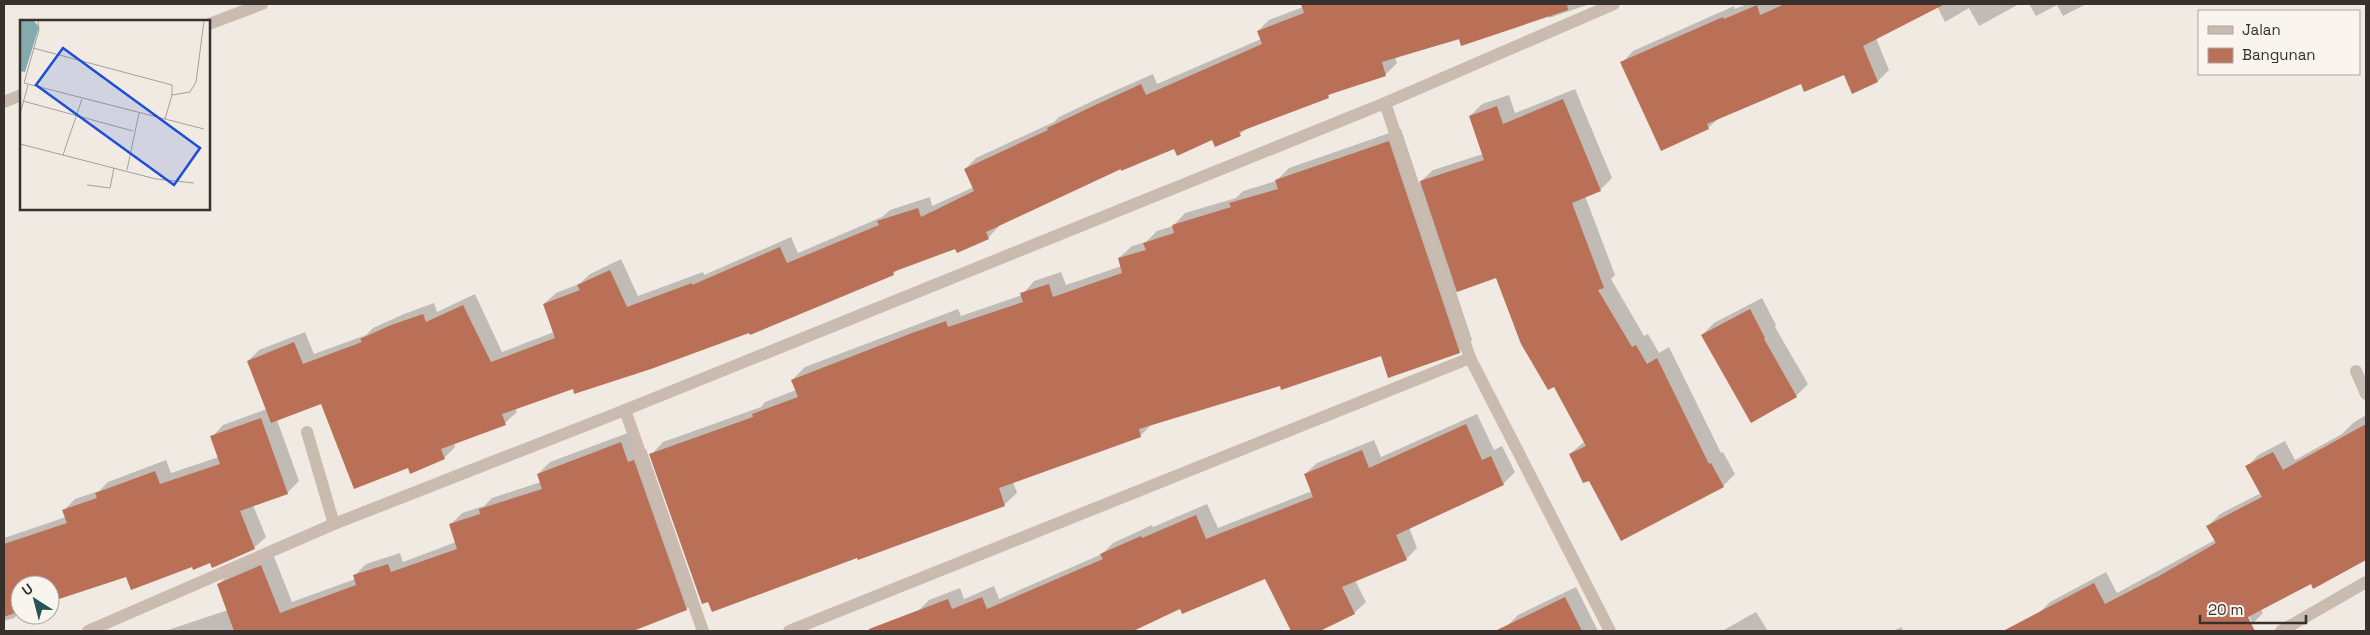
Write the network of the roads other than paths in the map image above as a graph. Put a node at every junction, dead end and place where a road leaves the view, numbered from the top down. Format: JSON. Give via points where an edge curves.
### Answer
{"nodes":[{"id":1,"x":262,"y":4,"type":"edge"},
{"id":2,"x":1614,"y":4,"type":"edge"},
{"id":3,"x":210,"y":24,"type":"edge"},
{"id":4,"x":20,"y":96,"type":"edge"},
{"id":5,"x":4,"y":102,"type":"edge"},
{"id":6,"x":1385,"y":103,"type":"junction"},
{"id":7,"x":1470,"y":358,"type":"junction"},
{"id":8,"x":2356,"y":371,"type":"dead end"},
{"id":9,"x":2366,"y":394,"type":"edge"},
{"id":10,"x":625,"y":410,"type":"junction"},
{"id":11,"x":307,"y":432,"type":"dead end"},
{"id":12,"x":334,"y":524,"type":"junction"},
{"id":13,"x":2366,"y":582,"type":"edge"},
{"id":14,"x":88,"y":631,"type":"edge"},
{"id":15,"x":703,"y":631,"type":"edge"},
{"id":16,"x":789,"y":631,"type":"edge"},
{"id":17,"x":1610,"y":631,"type":"edge"},
{"id":18,"x":2281,"y":631,"type":"edge"}],
"edges":[{"from":1,"to":3,"type":"street"},
{"from":2,"to":6,"type":"street"},
{"from":4,"to":5,"type":"street"},
{"from":6,"to":7,"type":"street"},
{"from":6,"to":10,"type":"street"},
{"from":7,"to":16,"type":"street"},
{"from":7,"to":17,"type":"street"},
{"from":8,"to":9,"type":"street"},
{"from":10,"to":12,"type":"street"},
{"from":10,"to":15,"type":"street"},
{"from":11,"to":12,"type":"street"},
{"from":12,"to":14,"type":"street"},
{"from":13,"to":18,"type":"street"}]}
